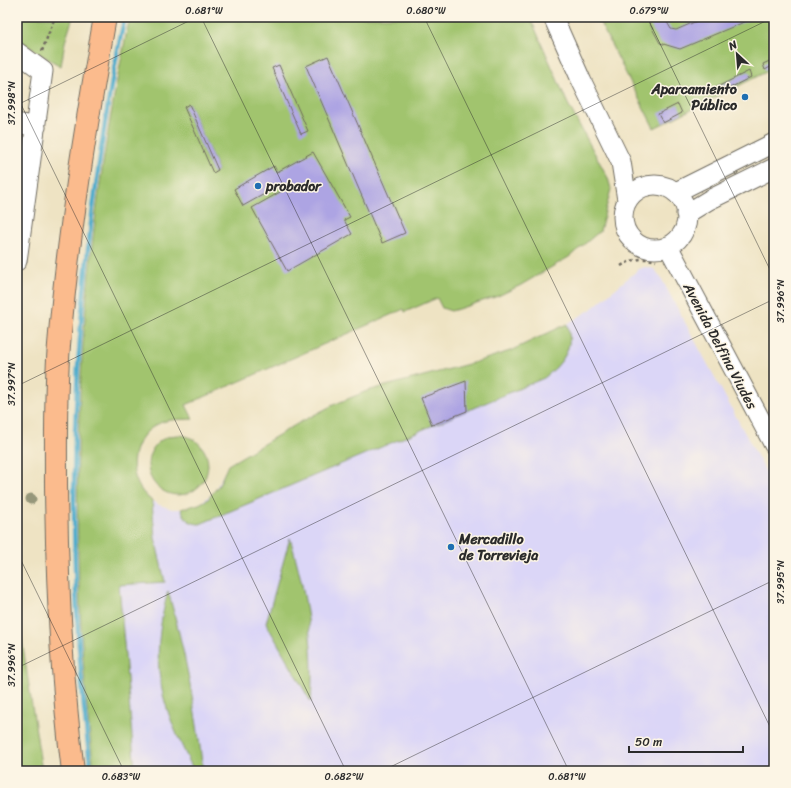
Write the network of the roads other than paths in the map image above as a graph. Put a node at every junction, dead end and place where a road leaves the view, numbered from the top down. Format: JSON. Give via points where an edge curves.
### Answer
{"nodes":[{"id":1,"x":105,"y":17,"type":"edge"},
{"id":2,"x":553,"y":17,"type":"edge"},
{"id":3,"x":17,"y":52,"type":"edge"},
{"id":4,"x":17,"y":123,"type":"edge"},
{"id":5,"x":36,"y":127,"type":"junction"},
{"id":6,"x":774,"y":143,"type":"edge"},
{"id":7,"x":621,"y":162,"type":"junction"},
{"id":8,"x":774,"y":168,"type":"edge"},
{"id":9,"x":649,"y":186,"type":"junction"},
{"id":10,"x":676,"y":192,"type":"junction"},
{"id":11,"x":627,"y":200,"type":"junction"},
{"id":12,"x":686,"y":214,"type":"junction"},
{"id":13,"x":668,"y":246,"type":"junction"},
{"id":14,"x":17,"y":261,"type":"edge"},
{"id":15,"x":774,"y":445,"type":"edge"},
{"id":16,"x":73,"y":771,"type":"edge"}],
"edges":[{"from":1,"to":16,"type":"highway","via":[[73,214],[59,347],[56,443],[57,559],[68,737]]},
{"from":2,"to":7,"type":"street"},
{"from":3,"to":5,"type":"street","via":[[43,71]]},
{"from":4,"to":5,"type":"street"},
{"from":5,"to":14,"type":"street"},
{"from":6,"to":10,"type":"street"},
{"from":7,"to":9,"type":"street"},
{"from":7,"to":11,"type":"street"},
{"from":8,"to":12,"type":"street"},
{"from":9,"to":10,"type":"street","via":[[663,186]]},
{"from":9,"to":11,"type":"street","via":[[636,191]]},
{"from":10,"to":12,"type":"street","via":[[685,206]]},
{"from":11,"to":13,"type":"street","via":[[623,224],[632,240],[649,248]]},
{"from":12,"to":13,"type":"street","via":[[682,233]]},
{"from":13,"to":15,"type":"street","name":"Avenida Delfina Viudes"}]}
